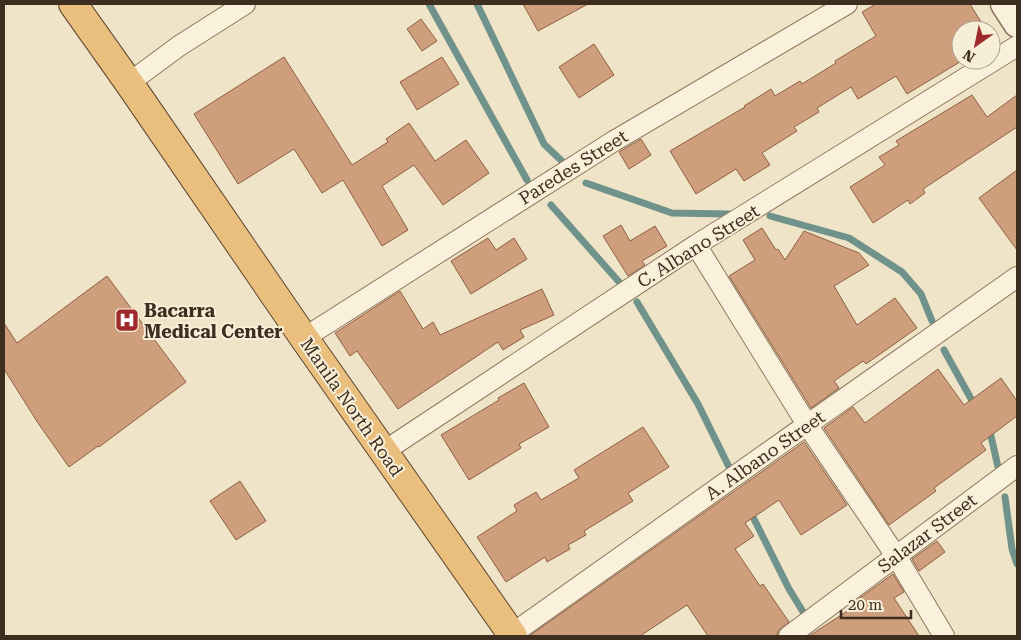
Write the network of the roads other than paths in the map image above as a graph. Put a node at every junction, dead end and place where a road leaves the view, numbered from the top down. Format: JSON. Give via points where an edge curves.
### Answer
{"nodes":[{"id":1,"x":73,"y":4,"type":"edge"},
{"id":2,"x":245,"y":4,"type":"edge"},
{"id":3,"x":847,"y":4,"type":"edge"},
{"id":4,"x":1004,"y":4,"type":"edge"},
{"id":5,"x":1017,"y":24,"type":"edge"},
{"id":6,"x":1017,"y":46,"type":"edge"},
{"id":7,"x":130,"y":83,"type":"junction"},
{"id":8,"x":696,"y":245,"type":"junction"},
{"id":9,"x":1017,"y":277,"type":"edge"},
{"id":10,"x":304,"y":338,"type":"junction"},
{"id":11,"x":808,"y":426,"type":"junction"},
{"id":12,"x":383,"y":452,"type":"junction"},
{"id":13,"x":1017,"y":466,"type":"edge"},
{"id":14,"x":896,"y":556,"type":"junction"},
{"id":15,"x":513,"y":635,"type":"edge"},
{"id":16,"x":789,"y":636,"type":"edge"},
{"id":17,"x":944,"y":636,"type":"edge"}],
"edges":[{"from":1,"to":7,"type":"highway","name":"Manila North Road"},
{"from":2,"to":7,"type":"street","via":[[179,46]]},
{"from":3,"to":10,"type":"street","name":"Paredes Street","via":[[614,140]]},
{"from":4,"to":5,"type":"street"},
{"from":6,"to":8,"type":"street","name":"C. Albano Street"},
{"from":7,"to":10,"type":"highway","name":"Manila North Road"},
{"from":8,"to":11,"type":"street"},
{"from":8,"to":12,"type":"street","name":"C. Albano Street"},
{"from":9,"to":11,"type":"street","name":"A. Albano Street"},
{"from":10,"to":12,"type":"highway","name":"Manila North Road"},
{"from":11,"to":14,"type":"street"},
{"from":11,"to":15,"type":"street","name":"A. Albano Street"},
{"from":12,"to":15,"type":"highway","name":"Manila North Road"},
{"from":13,"to":14,"type":"street","name":"Salazar Street"},
{"from":14,"to":16,"type":"street","name":"Salazar Street"},
{"from":14,"to":17,"type":"street"}]}
